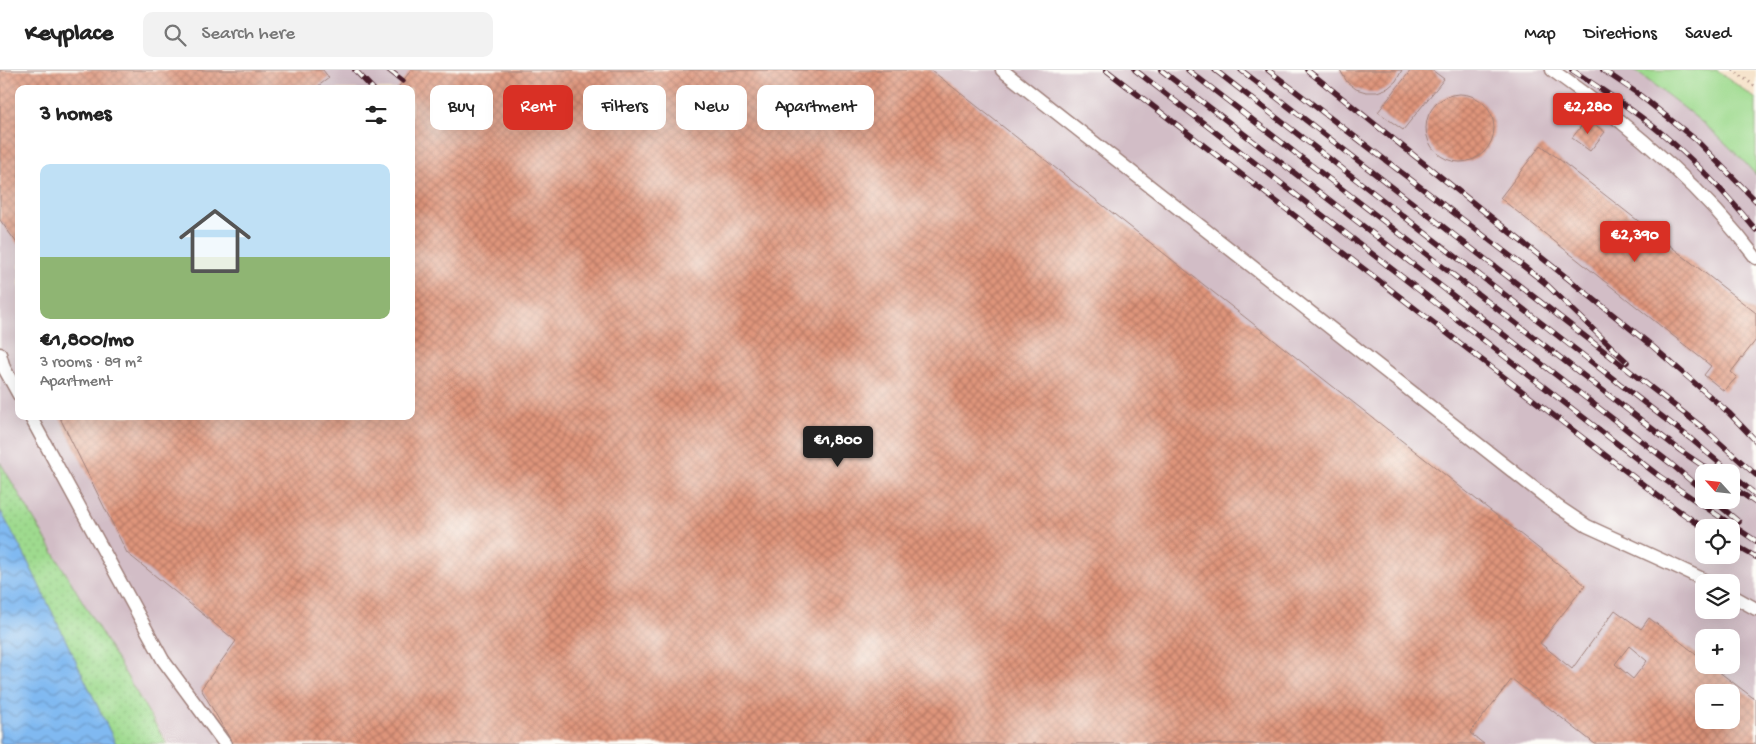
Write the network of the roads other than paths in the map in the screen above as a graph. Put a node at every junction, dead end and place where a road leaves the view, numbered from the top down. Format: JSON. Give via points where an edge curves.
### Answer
{"nodes":[{"id":1,"x":1002,"y":70,"type":"edge"},
{"id":2,"x":1552,"y":70,"type":"edge"},
{"id":3,"x":1756,"y":258,"type":"edge"},
{"id":4,"x":0,"y":354,"type":"edge"},
{"id":5,"x":15,"y":388,"type":"edge"},
{"id":6,"x":32,"y":420,"type":"edge"},
{"id":7,"x":1695,"y":576,"type":"edge"},
{"id":8,"x":1740,"y":600,"type":"edge"},
{"id":9,"x":1756,"y":609,"type":"edge"},
{"id":10,"x":225,"y":744,"type":"edge"}],
"edges":[{"from":1,"to":7,"type":"lane","via":[[1557,506],[1587,526]]},
{"from":2,"to":3,"type":"lane","via":[[1678,172]]},
{"from":4,"to":5,"type":"lane"},
{"from":6,"to":10,"type":"lane","via":[[163,660]]},
{"from":8,"to":9,"type":"lane"}]}
